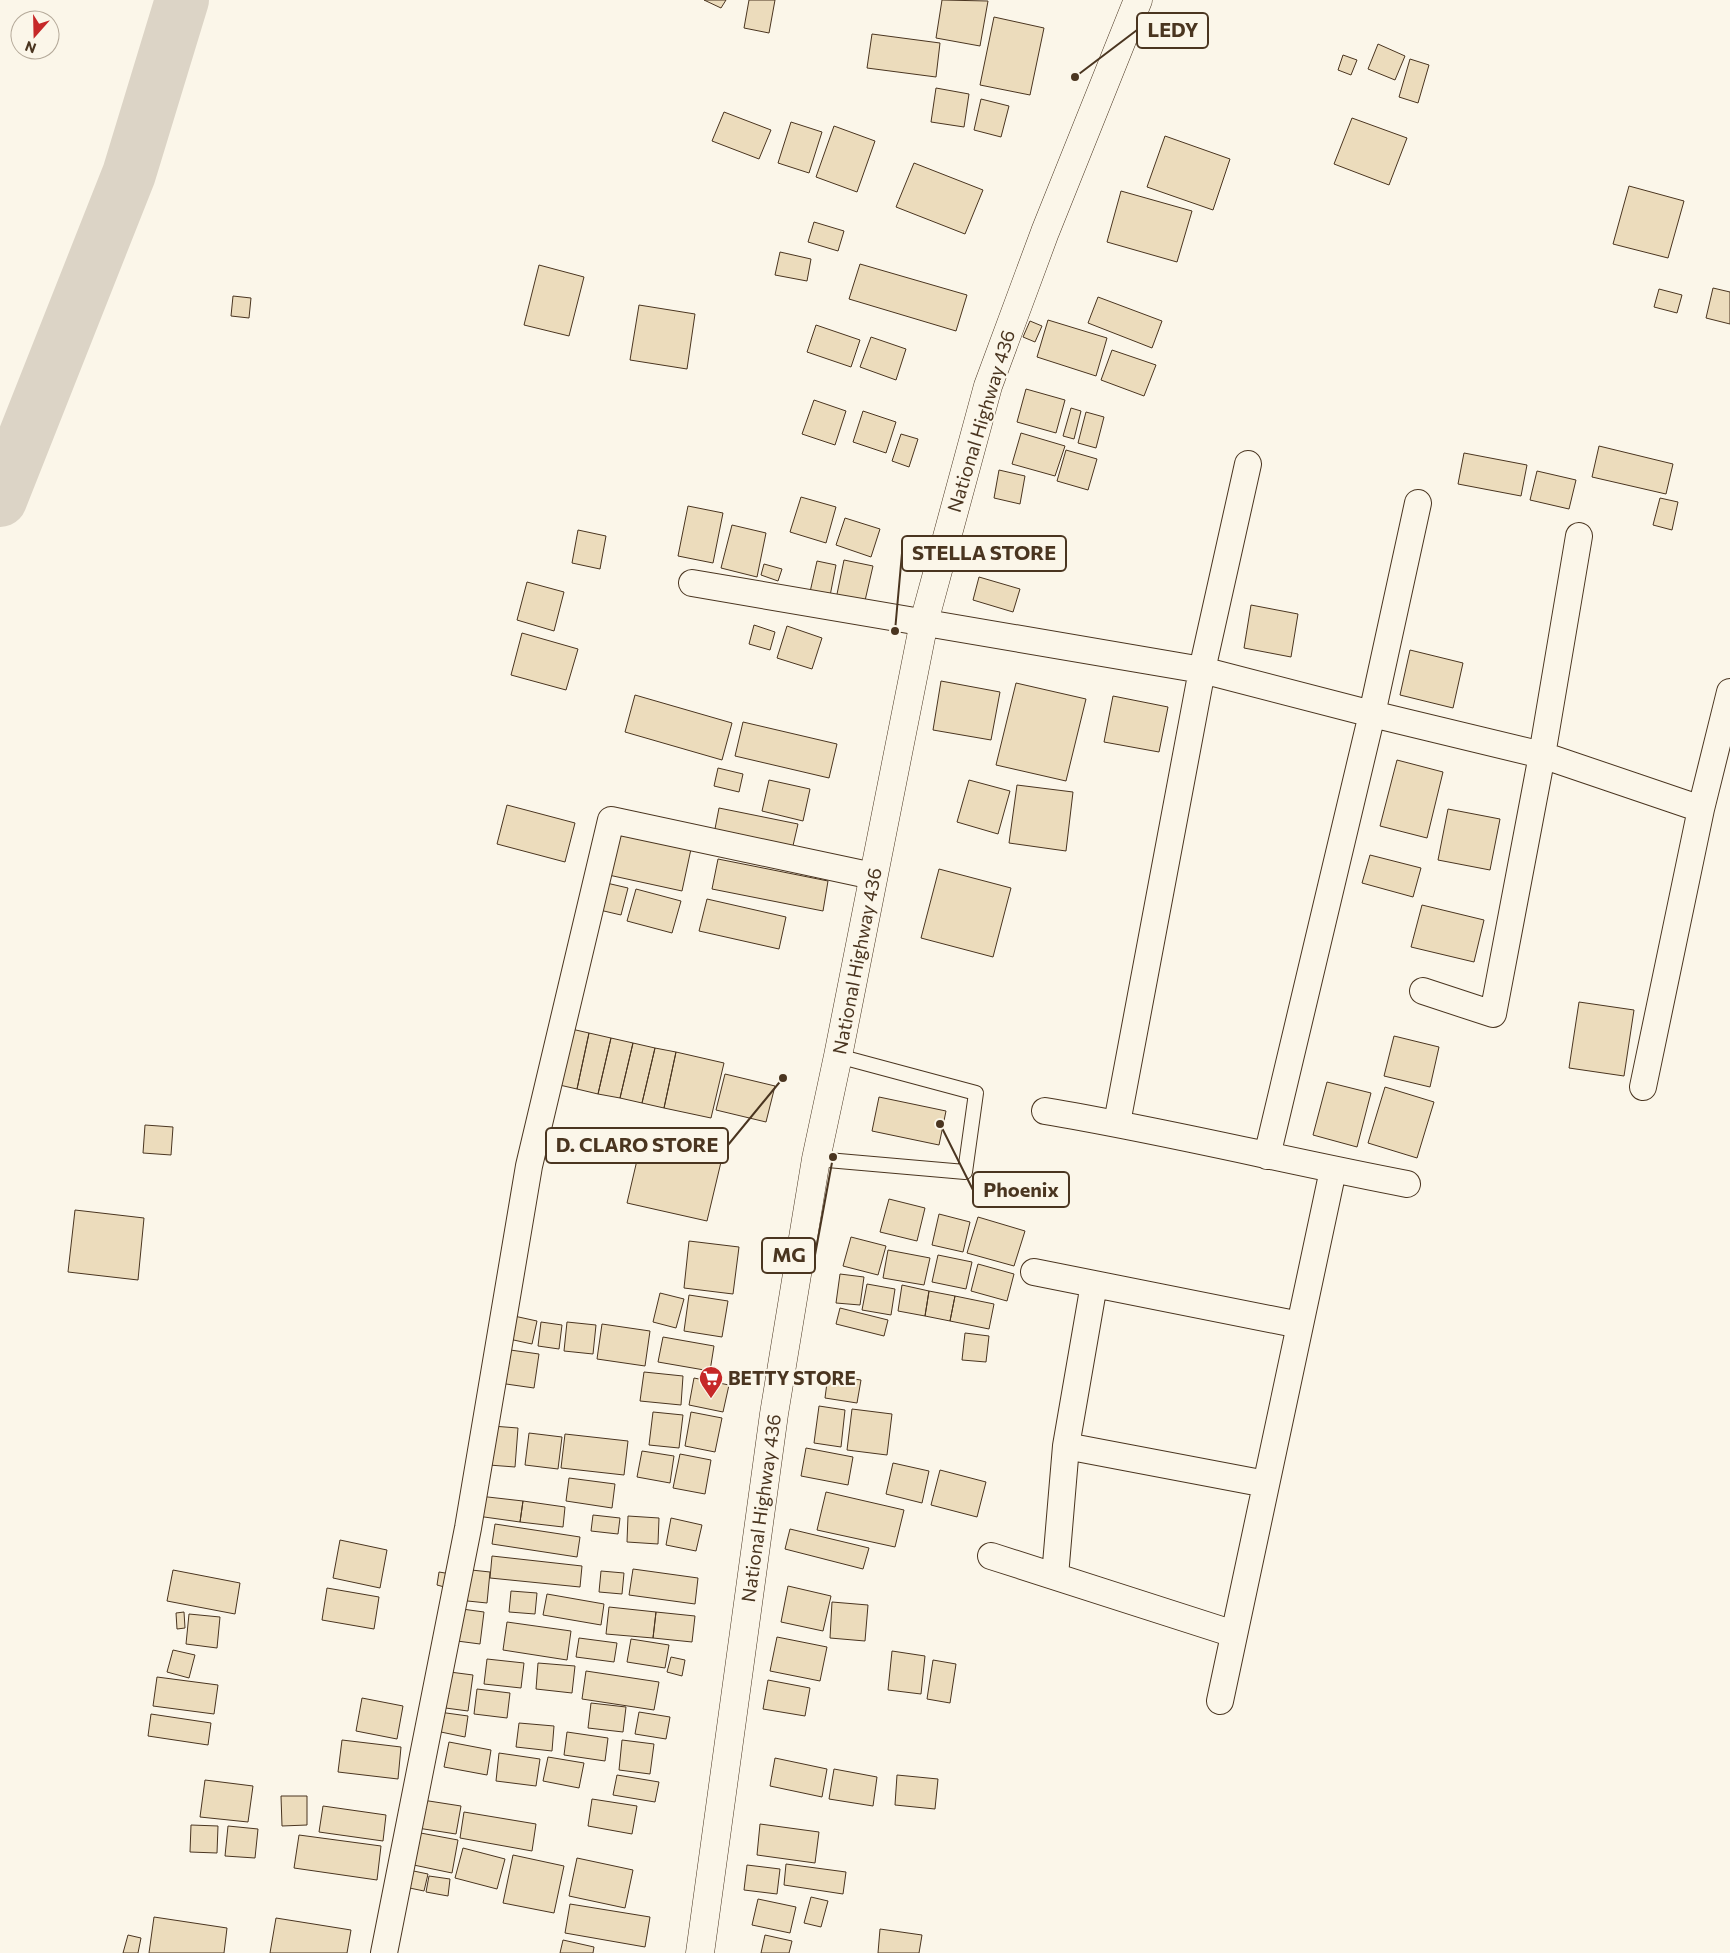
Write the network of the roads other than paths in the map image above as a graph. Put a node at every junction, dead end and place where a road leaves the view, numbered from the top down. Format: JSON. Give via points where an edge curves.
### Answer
{"nodes":[{"id":1,"x":1138,"y":0,"type":"edge"},
{"id":2,"x":1248,"y":464,"type":"dead end"},
{"id":3,"x":1418,"y":503,"type":"dead end"},
{"id":4,"x":1579,"y":536,"type":"dead end"},
{"id":5,"x":692,"y":583,"type":"dead end"},
{"id":6,"x":924,"y":622,"type":"junction"},
{"id":7,"x":1202,"y":670,"type":"junction"},
{"id":8,"x":1730,"y":692,"type":"edge"},
{"id":9,"x":1372,"y":714,"type":"junction"},
{"id":10,"x":1542,"y":755,"type":"junction"},
{"id":11,"x":1701,"y":809,"type":"junction"},
{"id":12,"x":873,"y":876,"type":"junction"},
{"id":13,"x":1423,"y":990,"type":"dead end"},
{"id":14,"x":838,"y":1056,"type":"junction"},
{"id":15,"x":1643,"y":1087,"type":"dead end"},
{"id":16,"x":1045,"y":1111,"type":"dead end"},
{"id":17,"x":1117,"y":1123,"type":"junction"},
{"id":18,"x":1267,"y":1156,"type":"junction"},
{"id":19,"x":816,"y":1159,"type":"junction"},
{"id":20,"x":1333,"y":1170,"type":"junction"},
{"id":21,"x":1407,"y":1184,"type":"dead end"},
{"id":22,"x":1034,"y":1272,"type":"dead end"},
{"id":23,"x":1094,"y":1284,"type":"junction"},
{"id":24,"x":1300,"y":1325,"type":"junction"},
{"id":25,"x":1066,"y":1446,"type":"junction"},
{"id":26,"x":1266,"y":1484,"type":"junction"},
{"id":27,"x":991,"y":1556,"type":"dead end"},
{"id":28,"x":1055,"y":1576,"type":"junction"},
{"id":29,"x":1234,"y":1634,"type":"junction"},
{"id":30,"x":1220,"y":1701,"type":"dead end"},
{"id":31,"x":384,"y":1953,"type":"edge"},
{"id":32,"x":700,"y":1953,"type":"edge"}],
"edges":[{"from":1,"to":6,"type":"main road","name":"National Highway 436","via":[[1045,232],[988,386]]},
{"from":2,"to":7,"type":"street"},
{"from":3,"to":9,"type":"street"},
{"from":4,"to":10,"type":"street"},
{"from":5,"to":6,"type":"street"},
{"from":6,"to":7,"type":"street"},
{"from":6,"to":12,"type":"main road","name":"National Highway 436"},
{"from":7,"to":9,"type":"street"},
{"from":7,"to":17,"type":"street"},
{"from":8,"to":11,"type":"street"},
{"from":9,"to":10,"type":"street"},
{"from":9,"to":18,"type":"street"},
{"from":10,"to":11,"type":"street"},
{"from":10,"to":13,"type":"street","via":[[1493,1014]]},
{"from":11,"to":15,"type":"street"},
{"from":12,"to":14,"type":"main road","name":"National Highway 436"},
{"from":12,"to":31,"type":"street","via":[[611,820],[529,1166],[468,1528]]},
{"from":14,"to":19,"type":"main road","name":"National Highway 436"},
{"from":14,"to":19,"type":"lane","via":[[976,1093],[965,1172]]},
{"from":16,"to":17,"type":"street"},
{"from":17,"to":18,"type":"street"},
{"from":18,"to":20,"type":"street"},
{"from":19,"to":32,"type":"main road","name":"National Highway 436","via":[[774,1414]]},
{"from":20,"to":21,"type":"street"},
{"from":20,"to":24,"type":"street"},
{"from":22,"to":23,"type":"street"},
{"from":23,"to":24,"type":"street"},
{"from":23,"to":25,"type":"street"},
{"from":24,"to":26,"type":"street"},
{"from":25,"to":26,"type":"street"},
{"from":25,"to":28,"type":"street"},
{"from":26,"to":29,"type":"street"},
{"from":27,"to":28,"type":"street"},
{"from":28,"to":29,"type":"street"},
{"from":29,"to":30,"type":"street"}]}
